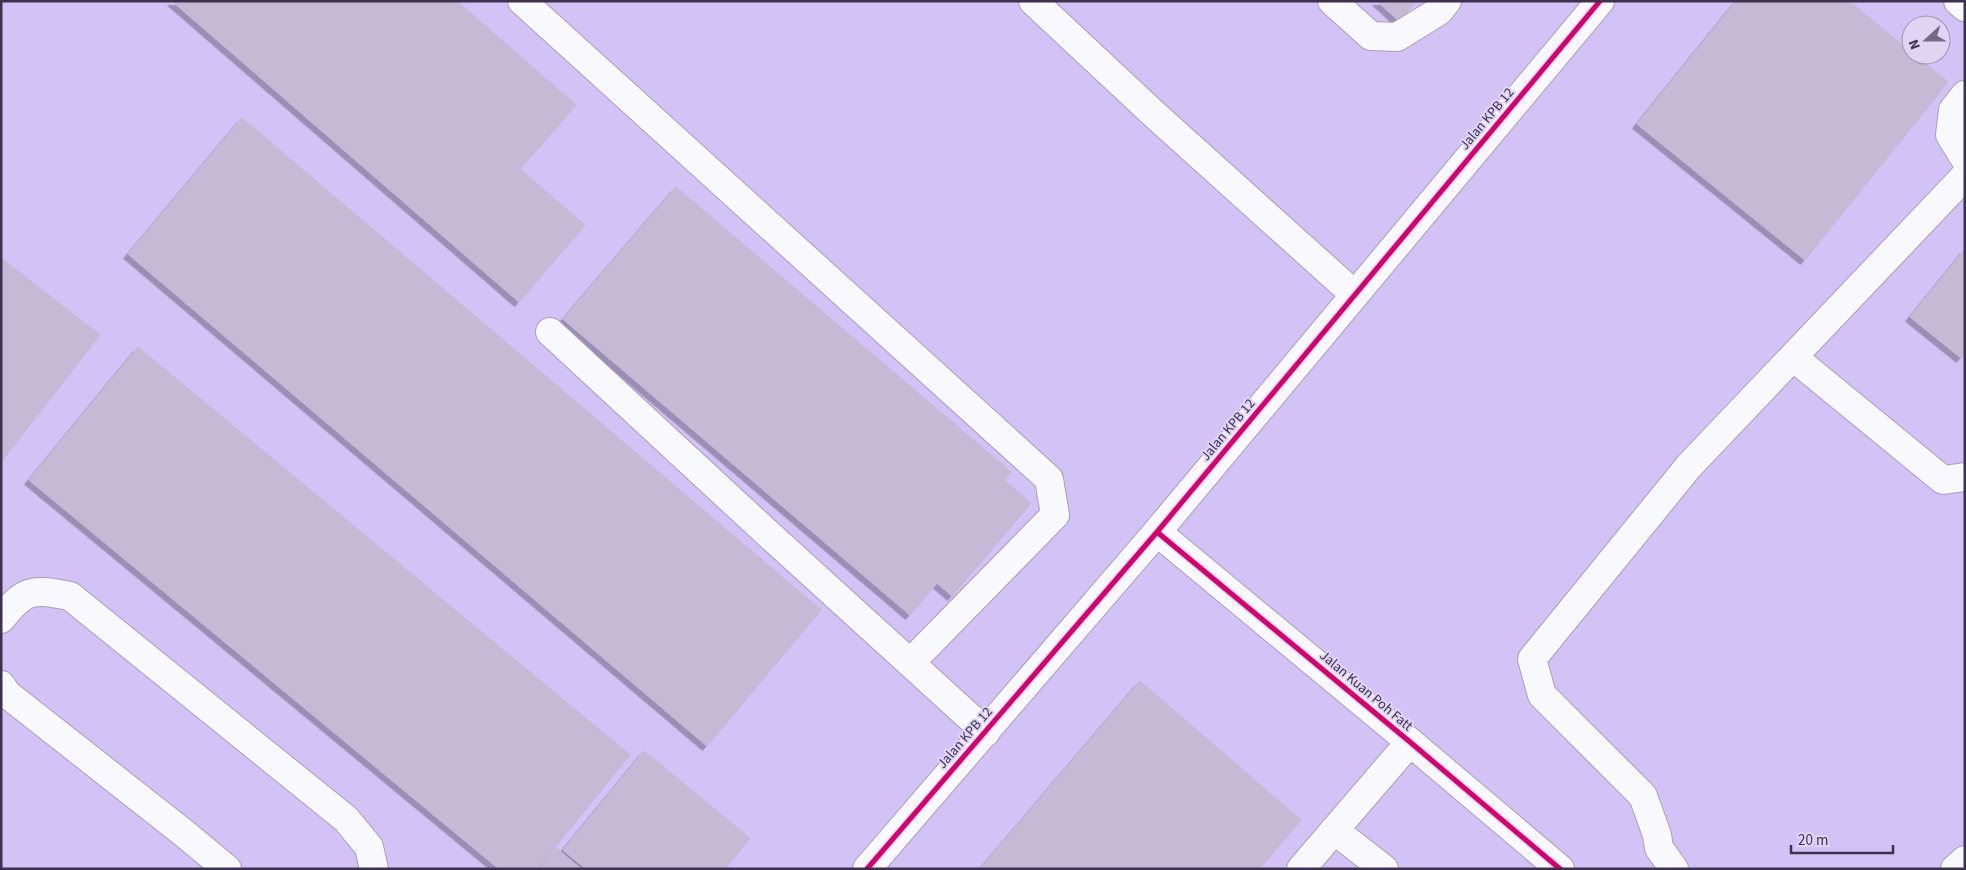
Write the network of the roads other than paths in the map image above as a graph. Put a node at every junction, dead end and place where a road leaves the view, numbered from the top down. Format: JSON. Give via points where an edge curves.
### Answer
{"nodes":[{"id":1,"x":522,"y":1,"type":"edge"},
{"id":2,"x":1033,"y":1,"type":"edge"},
{"id":3,"x":1332,"y":1,"type":"edge"},
{"id":4,"x":1447,"y":1,"type":"edge"},
{"id":5,"x":1600,"y":1,"type":"edge"},
{"id":6,"x":1958,"y":1,"type":"edge"},
{"id":7,"x":1965,"y":7,"type":"edge"},
{"id":8,"x":1965,"y":95,"type":"edge"},
{"id":9,"x":1965,"y":159,"type":"edge"},
{"id":10,"x":1965,"y":176,"type":"edge"},
{"id":11,"x":1355,"y":295,"type":"junction"},
{"id":12,"x":550,"y":332,"type":"dead end"},
{"id":13,"x":1793,"y":357,"type":"junction"},
{"id":14,"x":1965,"y":477,"type":"edge"},
{"id":15,"x":1157,"y":532,"type":"junction"},
{"id":16,"x":1,"y":620,"type":"edge"},
{"id":17,"x":910,"y":663,"type":"junction"},
{"id":18,"x":1,"y":685,"type":"edge"},
{"id":19,"x":986,"y":732,"type":"junction"},
{"id":20,"x":1410,"y":742,"type":"junction"},
{"id":21,"x":1334,"y":830,"type":"junction"},
{"id":22,"x":1965,"y":860,"type":"edge"},
{"id":23,"x":227,"y":869,"type":"edge"},
{"id":24,"x":374,"y":869,"type":"edge"},
{"id":25,"x":867,"y":869,"type":"edge"},
{"id":26,"x":1301,"y":869,"type":"edge"},
{"id":27,"x":1384,"y":869,"type":"edge"},
{"id":28,"x":1560,"y":869,"type":"edge"},
{"id":29,"x":1674,"y":869,"type":"edge"},
{"id":30,"x":1955,"y":869,"type":"edge"}],
"edges":[{"from":1,"to":17,"type":"street","via":[[1049,479],[1054,515]]},
{"from":2,"to":11,"type":"street"},
{"from":3,"to":4,"type":"street","via":[[1371,36],[1397,37],[1439,11]]},
{"from":5,"to":11,"type":"street","name":"Jalan KPB 12"},
{"from":6,"to":7,"type":"street"},
{"from":8,"to":9,"type":"street","via":[[1953,110],[1950,134]]},
{"from":10,"to":13,"type":"street"},
{"from":11,"to":15,"type":"street","name":"Jalan KPB 12"},
{"from":12,"to":17,"type":"street"},
{"from":13,"to":14,"type":"street","via":[[1943,480]]},
{"from":13,"to":29,"type":"street","via":[[1689,466],[1532,659],[1542,696],[1643,796],[1659,848]]},
{"from":15,"to":19,"type":"street","name":"Jalan KPB 12"},
{"from":15,"to":20,"type":"street","name":"Jalan Kuan Poh Fatt"},
{"from":16,"to":24,"type":"street","via":[[24,595],[40,590],[70,596],[346,820],[369,847]]},
{"from":17,"to":19,"type":"street"},
{"from":18,"to":23,"type":"street","via":[[6,694]]},
{"from":19,"to":25,"type":"street","name":"Jalan KPB 12"},
{"from":20,"to":21,"type":"street"},
{"from":20,"to":28,"type":"street","name":"Jalan Kuan Poh Fatt"},
{"from":21,"to":26,"type":"street"},
{"from":21,"to":27,"type":"street"},
{"from":22,"to":30,"type":"street"}]}
